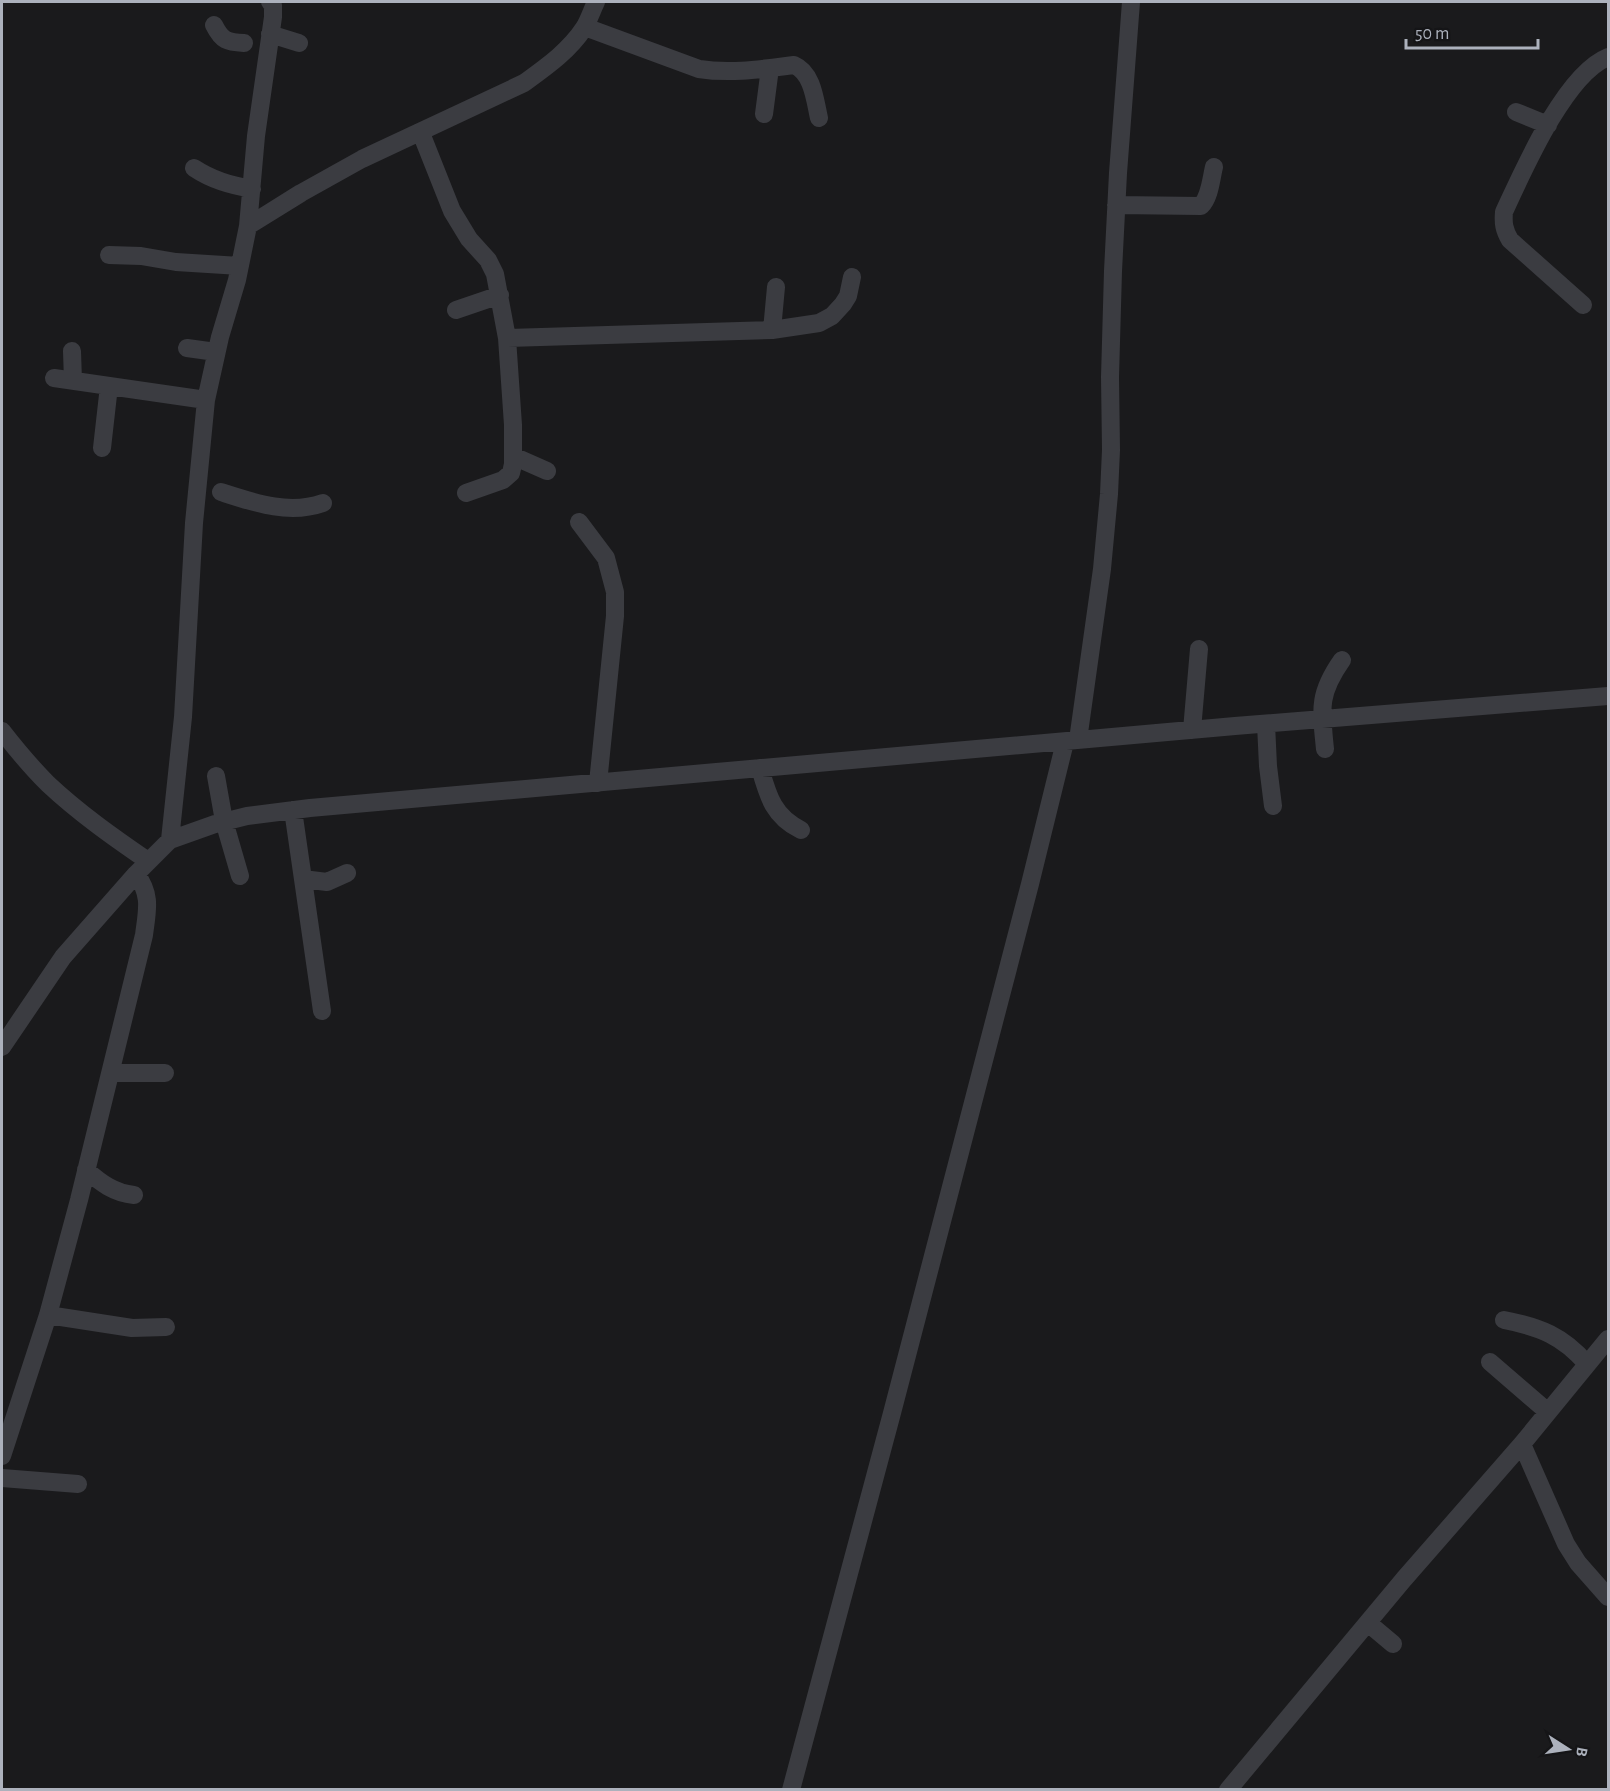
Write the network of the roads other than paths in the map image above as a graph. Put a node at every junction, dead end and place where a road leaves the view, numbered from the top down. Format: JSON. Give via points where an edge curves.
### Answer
{"nodes":[{"id":1,"x":596,"y":2,"type":"edge"},
{"id":2,"x":1131,"y":2,"type":"edge"},
{"id":3,"x":274,"y":3,"type":"edge"},
{"id":4,"x":214,"y":25,"type":"dead end"},
{"id":5,"x":585,"y":27,"type":"junction"},
{"id":6,"x":260,"y":40,"type":"junction"},
{"id":7,"x":299,"y":43,"type":"dead end"},
{"id":8,"x":1608,"y":57,"type":"edge"},
{"id":9,"x":770,"y":68,"type":"junction"},
{"id":10,"x":1516,"y":112,"type":"dead end"},
{"id":11,"x":765,"y":114,"type":"dead end"},
{"id":12,"x":819,"y":118,"type":"dead end"},
{"id":13,"x":1548,"y":125,"type":"junction"},
{"id":14,"x":421,"y":133,"type":"junction"},
{"id":15,"x":1214,"y":167,"type":"dead end"},
{"id":16,"x":194,"y":168,"type":"dead end"},
{"id":17,"x":252,"y":189,"type":"junction"},
{"id":18,"x":1116,"y":205,"type":"junction"},
{"id":19,"x":248,"y":226,"type":"junction"},
{"id":20,"x":109,"y":255,"type":"dead end"},
{"id":21,"x":240,"y":266,"type":"junction"},
{"id":22,"x":852,"y":277,"type":"dead end"},
{"id":23,"x":776,"y":287,"type":"dead end"},
{"id":24,"x":500,"y":296,"type":"junction"},
{"id":25,"x":1583,"y":305,"type":"dead end"},
{"id":26,"x":456,"y":310,"type":"dead end"},
{"id":27,"x":772,"y":330,"type":"junction"},
{"id":28,"x":507,"y":338,"type":"junction"},
{"id":29,"x":187,"y":348,"type":"dead end"},
{"id":30,"x":72,"y":351,"type":"dead end"},
{"id":31,"x":216,"y":352,"type":"junction"},
{"id":32,"x":54,"y":378,"type":"dead end"},
{"id":33,"x":73,"y":381,"type":"junction"},
{"id":34,"x":109,"y":386,"type":"junction"},
{"id":35,"x":206,"y":400,"type":"junction"},
{"id":36,"x":102,"y":448,"type":"dead end"},
{"id":37,"x":513,"y":456,"type":"junction"},
{"id":38,"x":547,"y":471,"type":"dead end"},
{"id":39,"x":208,"y":488,"type":"junction"},
{"id":40,"x":466,"y":493,"type":"dead end"},
{"id":41,"x":324,"y":502,"type":"dead end"},
{"id":42,"x":579,"y":522,"type":"dead end"},
{"id":43,"x":1199,"y":649,"type":"dead end"},
{"id":44,"x":1342,"y":660,"type":"dead end"},
{"id":45,"x":1608,"y":696,"type":"edge"},
{"id":46,"x":1322,"y":719,"type":"junction"},
{"id":47,"x":1266,"y":723,"type":"junction"},
{"id":48,"x":1192,"y":730,"type":"junction"},
{"id":49,"x":2,"y":731,"type":"edge"},
{"id":50,"x":1071,"y":741,"type":"junction"},
{"id":51,"x":1325,"y":749,"type":"dead end"},
{"id":52,"x":760,"y":768,"type":"junction"},
{"id":53,"x":216,"y":776,"type":"dead end"},
{"id":54,"x":598,"y":783,"type":"junction"},
{"id":55,"x":1274,"y":806,"type":"dead end"},
{"id":56,"x":293,"y":810,"type":"junction"},
{"id":57,"x":224,"y":821,"type":"junction"},
{"id":58,"x":801,"y":830,"type":"dead end"},
{"id":59,"x":170,"y":840,"type":"junction"},
{"id":60,"x":148,"y":861,"type":"junction"},
{"id":61,"x":347,"y":873,"type":"dead end"},
{"id":62,"x":136,"y":874,"type":"junction"},
{"id":63,"x":240,"y":876,"type":"dead end"},
{"id":64,"x":303,"y":879,"type":"junction"},
{"id":65,"x":322,"y":1011,"type":"dead end"},
{"id":66,"x":2,"y":1047,"type":"edge"},
{"id":67,"x":111,"y":1072,"type":"junction"},
{"id":68,"x":165,"y":1073,"type":"dead end"},
{"id":69,"x":86,"y":1170,"type":"junction"},
{"id":70,"x":134,"y":1195,"type":"dead end"},
{"id":71,"x":48,"y":1315,"type":"junction"},
{"id":72,"x":1504,"y":1320,"type":"dead end"},
{"id":73,"x":166,"y":1328,"type":"dead end"},
{"id":74,"x":1608,"y":1339,"type":"edge"},
{"id":75,"x":1490,"y":1362,"type":"dead end"},
{"id":76,"x":1587,"y":1364,"type":"junction"},
{"id":77,"x":1548,"y":1412,"type":"junction"},
{"id":78,"x":1522,"y":1444,"type":"junction"},
{"id":79,"x":2,"y":1456,"type":"edge"},
{"id":80,"x":2,"y":1478,"type":"edge"},
{"id":81,"x":78,"y":1484,"type":"dead end"},
{"id":82,"x":1608,"y":1597,"type":"edge"},
{"id":83,"x":1368,"y":1623,"type":"junction"},
{"id":84,"x":1393,"y":1644,"type":"dead end"},
{"id":85,"x":791,"y":1790,"type":"edge"},
{"id":86,"x":1228,"y":1790,"type":"edge"}],
"edges":[{"from":1,"to":5,"type":"street"},
{"from":2,"to":18,"type":"street"},
{"from":3,"to":6,"type":"street"},
{"from":4,"to":6,"type":"street","via":[[226,41]]},
{"from":5,"to":9,"type":"street","via":[[699,69],[737,72]]},
{"from":5,"to":14,"type":"street","via":[[569,47],[524,83]]},
{"from":6,"to":7,"type":"street"},
{"from":6,"to":17,"type":"street"},
{"from":8,"to":13,"type":"street","via":[[1576,84]]},
{"from":9,"to":11,"type":"street"},
{"from":9,"to":12,"type":"street","via":[[800,68],[809,79]]},
{"from":10,"to":13,"type":"street"},
{"from":13,"to":25,"type":"street","via":[[1504,213],[1504,232]]},
{"from":14,"to":19,"type":"street","via":[[333,175]]},
{"from":14,"to":24,"type":"street","via":[[452,210],[469,239],[488,260]]},
{"from":15,"to":18,"type":"street","via":[[1201,206]]},
{"from":16,"to":17,"type":"street","via":[[216,181]]},
{"from":17,"to":19,"type":"street"},
{"from":18,"to":50,"type":"street","via":[[1111,450],[1102,569]]},
{"from":19,"to":21,"type":"street"},
{"from":20,"to":21,"type":"street"},
{"from":21,"to":31,"type":"street"},
{"from":22,"to":27,"type":"street","via":[[848,296],[832,316],[819,323]]},
{"from":23,"to":27,"type":"street"},
{"from":24,"to":26,"type":"street"},
{"from":24,"to":28,"type":"street"},
{"from":27,"to":28,"type":"street"},
{"from":28,"to":37,"type":"street"},
{"from":29,"to":31,"type":"street"},
{"from":30,"to":33,"type":"street"},
{"from":31,"to":35,"type":"street"},
{"from":32,"to":33,"type":"street"},
{"from":33,"to":34,"type":"street"},
{"from":34,"to":35,"type":"street"},
{"from":34,"to":36,"type":"street"},
{"from":35,"to":39,"type":"street"},
{"from":37,"to":38,"type":"street"},
{"from":37,"to":40,"type":"street","via":[[511,473],[503,480]]},
{"from":39,"to":41,"type":"street","via":[[265,506],[299,508]]},
{"from":39,"to":59,"type":"street"},
{"from":42,"to":54,"type":"street","via":[[606,558],[615,592]]},
{"from":43,"to":48,"type":"street"},
{"from":44,"to":46,"type":"street","via":[[1325,687]]},
{"from":45,"to":46,"type":"street"},
{"from":46,"to":47,"type":"street"},
{"from":46,"to":51,"type":"street"},
{"from":47,"to":48,"type":"street"},
{"from":47,"to":55,"type":"street"},
{"from":48,"to":50,"type":"street"},
{"from":49,"to":60,"type":"street","via":[[75,808]]},
{"from":50,"to":52,"type":"street"},
{"from":50,"to":85,"type":"street"},
{"from":52,"to":54,"type":"street"},
{"from":52,"to":58,"type":"street","via":[[767,793],[780,816]]},
{"from":53,"to":57,"type":"street"},
{"from":54,"to":56,"type":"street"},
{"from":56,"to":57,"type":"street"},
{"from":56,"to":64,"type":"street"},
{"from":57,"to":59,"type":"street"},
{"from":57,"to":63,"type":"street"},
{"from":59,"to":60,"type":"street"},
{"from":60,"to":62,"type":"street"},
{"from":61,"to":64,"type":"street","via":[[327,882]]},
{"from":62,"to":66,"type":"street","via":[[63,957]]},
{"from":62,"to":67,"type":"street","via":[[146,890],[147,913]]},
{"from":64,"to":65,"type":"street"},
{"from":67,"to":68,"type":"street"},
{"from":67,"to":69,"type":"street"},
{"from":69,"to":70,"type":"street","via":[[109,1188]]},
{"from":69,"to":71,"type":"street"},
{"from":71,"to":73,"type":"street","via":[[111,1326]]},
{"from":71,"to":79,"type":"street"},
{"from":72,"to":76,"type":"street","via":[[1544,1330],[1570,1346]]},
{"from":74,"to":76,"type":"street"},
{"from":75,"to":77,"type":"street"},
{"from":76,"to":77,"type":"street"},
{"from":77,"to":78,"type":"street"},
{"from":78,"to":82,"type":"street","via":[[1566,1544]]},
{"from":78,"to":83,"type":"street"},
{"from":80,"to":81,"type":"street"},
{"from":83,"to":84,"type":"street"},
{"from":83,"to":86,"type":"street"}]}
